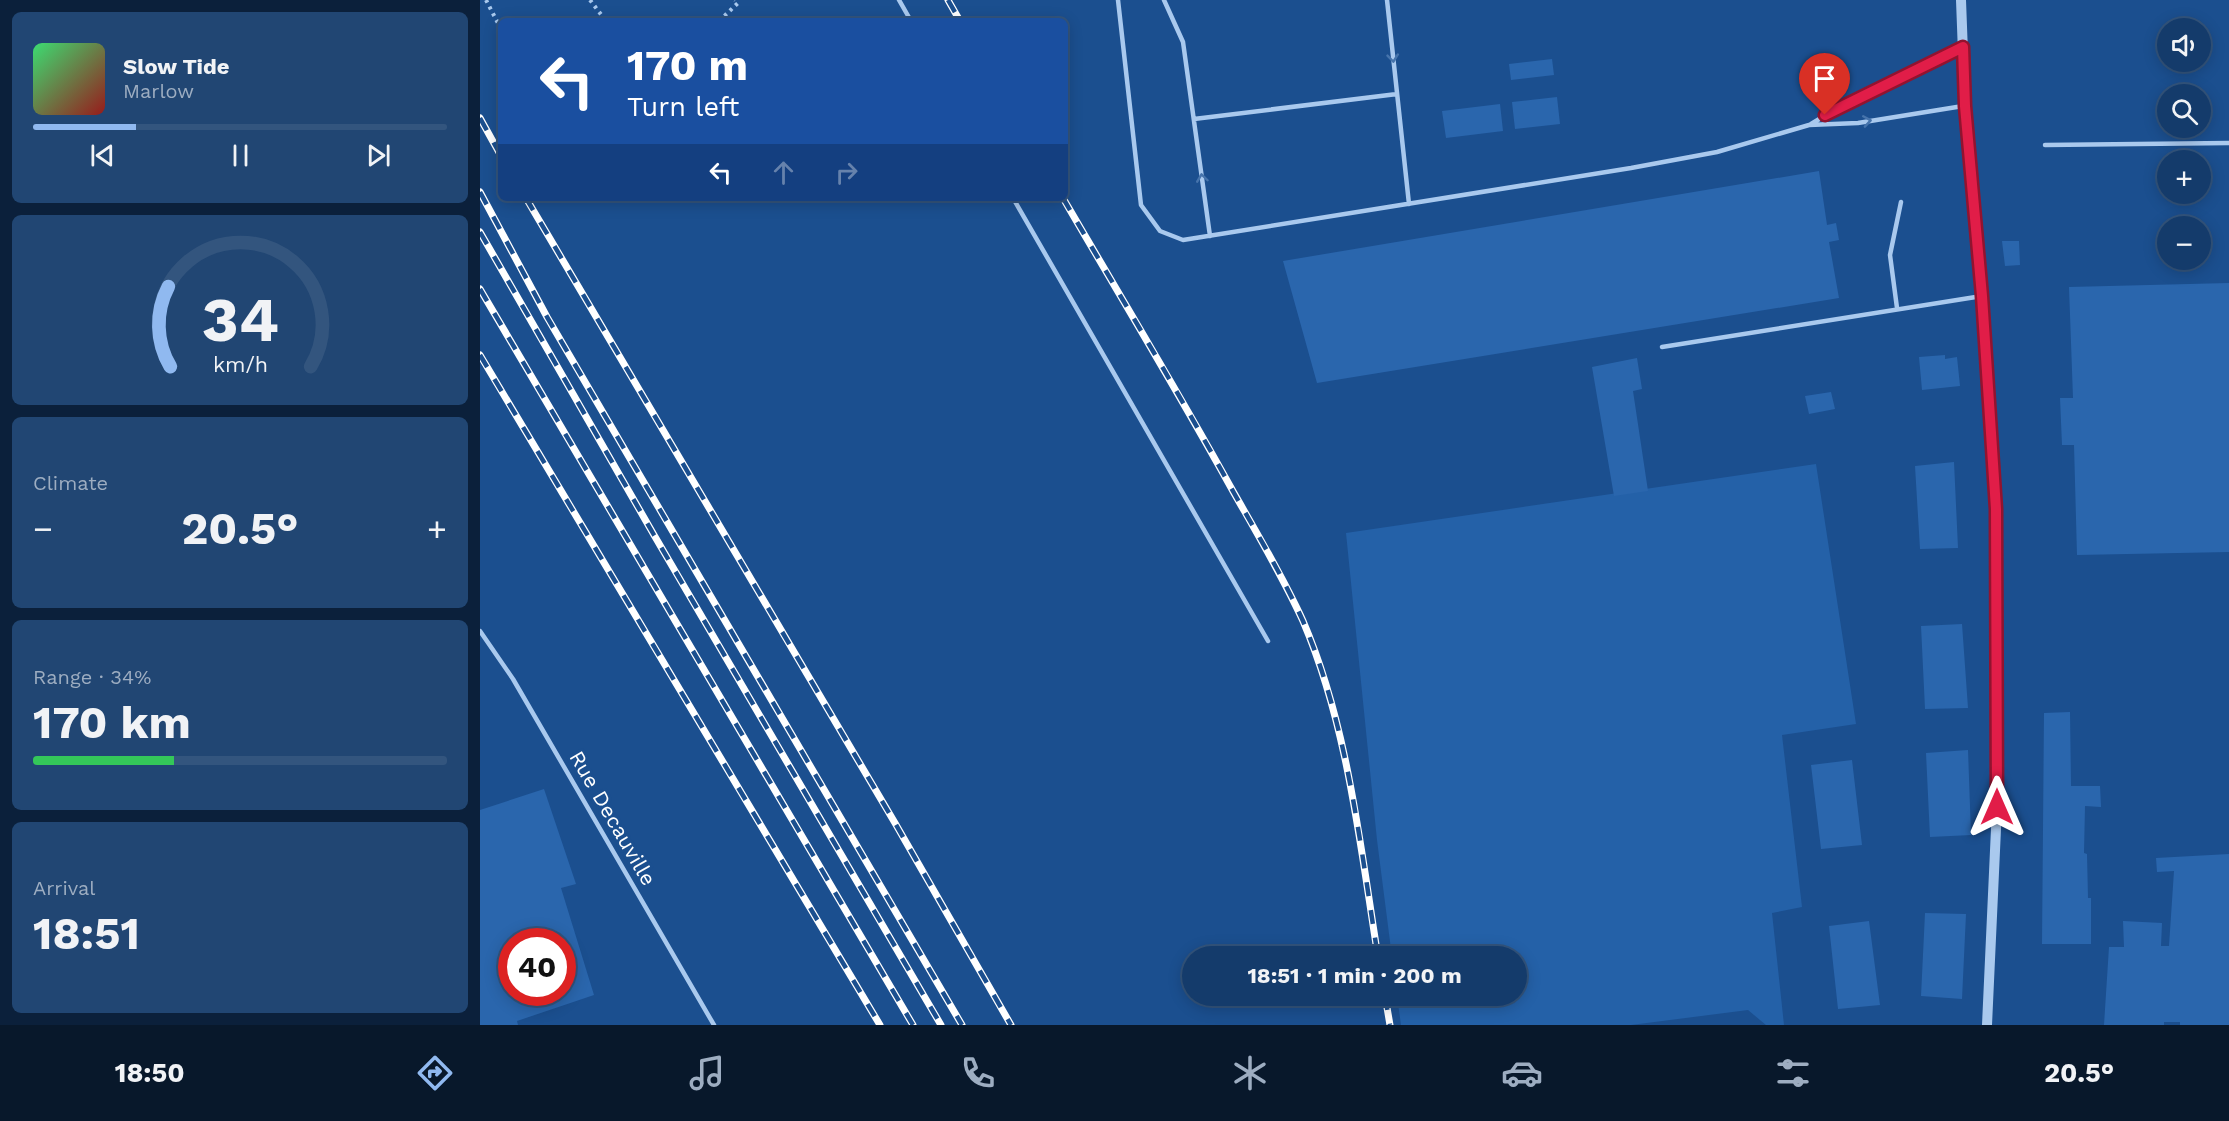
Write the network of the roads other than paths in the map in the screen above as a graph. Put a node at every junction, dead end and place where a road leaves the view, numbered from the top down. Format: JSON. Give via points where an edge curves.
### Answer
{"nodes":[{"id":1,"x":898,"y":0,"type":"edge"},
{"id":2,"x":1118,"y":0,"type":"edge"},
{"id":3,"x":1164,"y":0,"type":"edge"},
{"id":4,"x":1387,"y":0,"type":"edge"},
{"id":5,"x":1961,"y":0,"type":"edge"},
{"id":6,"x":909,"y":18,"type":"edge"},
{"id":7,"x":1963,"y":47,"type":"junction"},
{"id":8,"x":1397,"y":94,"type":"junction"},
{"id":9,"x":1965,"y":106,"type":"junction"},
{"id":10,"x":1194,"y":119,"type":"junction"},
{"id":11,"x":1809,"y":125,"type":"junction"},
{"id":12,"x":2229,"y":143,"type":"edge"},
{"id":13,"x":2045,"y":145,"type":"dead end"},
{"id":14,"x":1015,"y":201,"type":"edge"},
{"id":15,"x":1901,"y":202,"type":"dead end"},
{"id":16,"x":1409,"y":204,"type":"junction"},
{"id":17,"x":1210,"y":236,"type":"junction"},
{"id":18,"x":1982,"y":296,"type":"junction"},
{"id":19,"x":1897,"y":308,"type":"junction"},
{"id":20,"x":1662,"y":347,"type":"dead end"},
{"id":21,"x":480,"y":631,"type":"edge"},
{"id":22,"x":1268,"y":641,"type":"dead end"},
{"id":23,"x":714,"y":1025,"type":"edge"},
{"id":24,"x":1987,"y":1025,"type":"edge"}],
"edges":[{"from":1,"to":6,"type":"lane"},
{"from":2,"to":17,"type":"lane","via":[[1141,205],[1160,231],[1183,240]]},
{"from":3,"to":10,"type":"lane","via":[[1183,42]]},
{"from":4,"to":8,"type":"lane","one_way":true},
{"from":5,"to":7,"type":"street"},
{"from":7,"to":9,"type":"street"},
{"from":7,"to":11,"type":"lane"},
{"from":8,"to":10,"type":"lane"},
{"from":8,"to":16,"type":"lane"},
{"from":11,"to":9,"type":"lane","one_way":true,"via":[[1858,123]]},
{"from":9,"to":18,"type":"street"},
{"from":17,"to":10,"type":"lane","one_way":true},
{"from":11,"to":16,"type":"lane","via":[[1717,152]]},
{"from":12,"to":13,"type":"lane"},
{"from":14,"to":22,"type":"lane"},
{"from":15,"to":19,"type":"lane","via":[[1890,255]]},
{"from":16,"to":17,"type":"lane"},
{"from":18,"to":19,"type":"lane"},
{"from":18,"to":24,"type":"street","via":[[1997,521],[1997,807]]},
{"from":19,"to":20,"type":"lane"},
{"from":21,"to":23,"type":"lane","name":"Rue Decauville","via":[[513,679]]}]}
